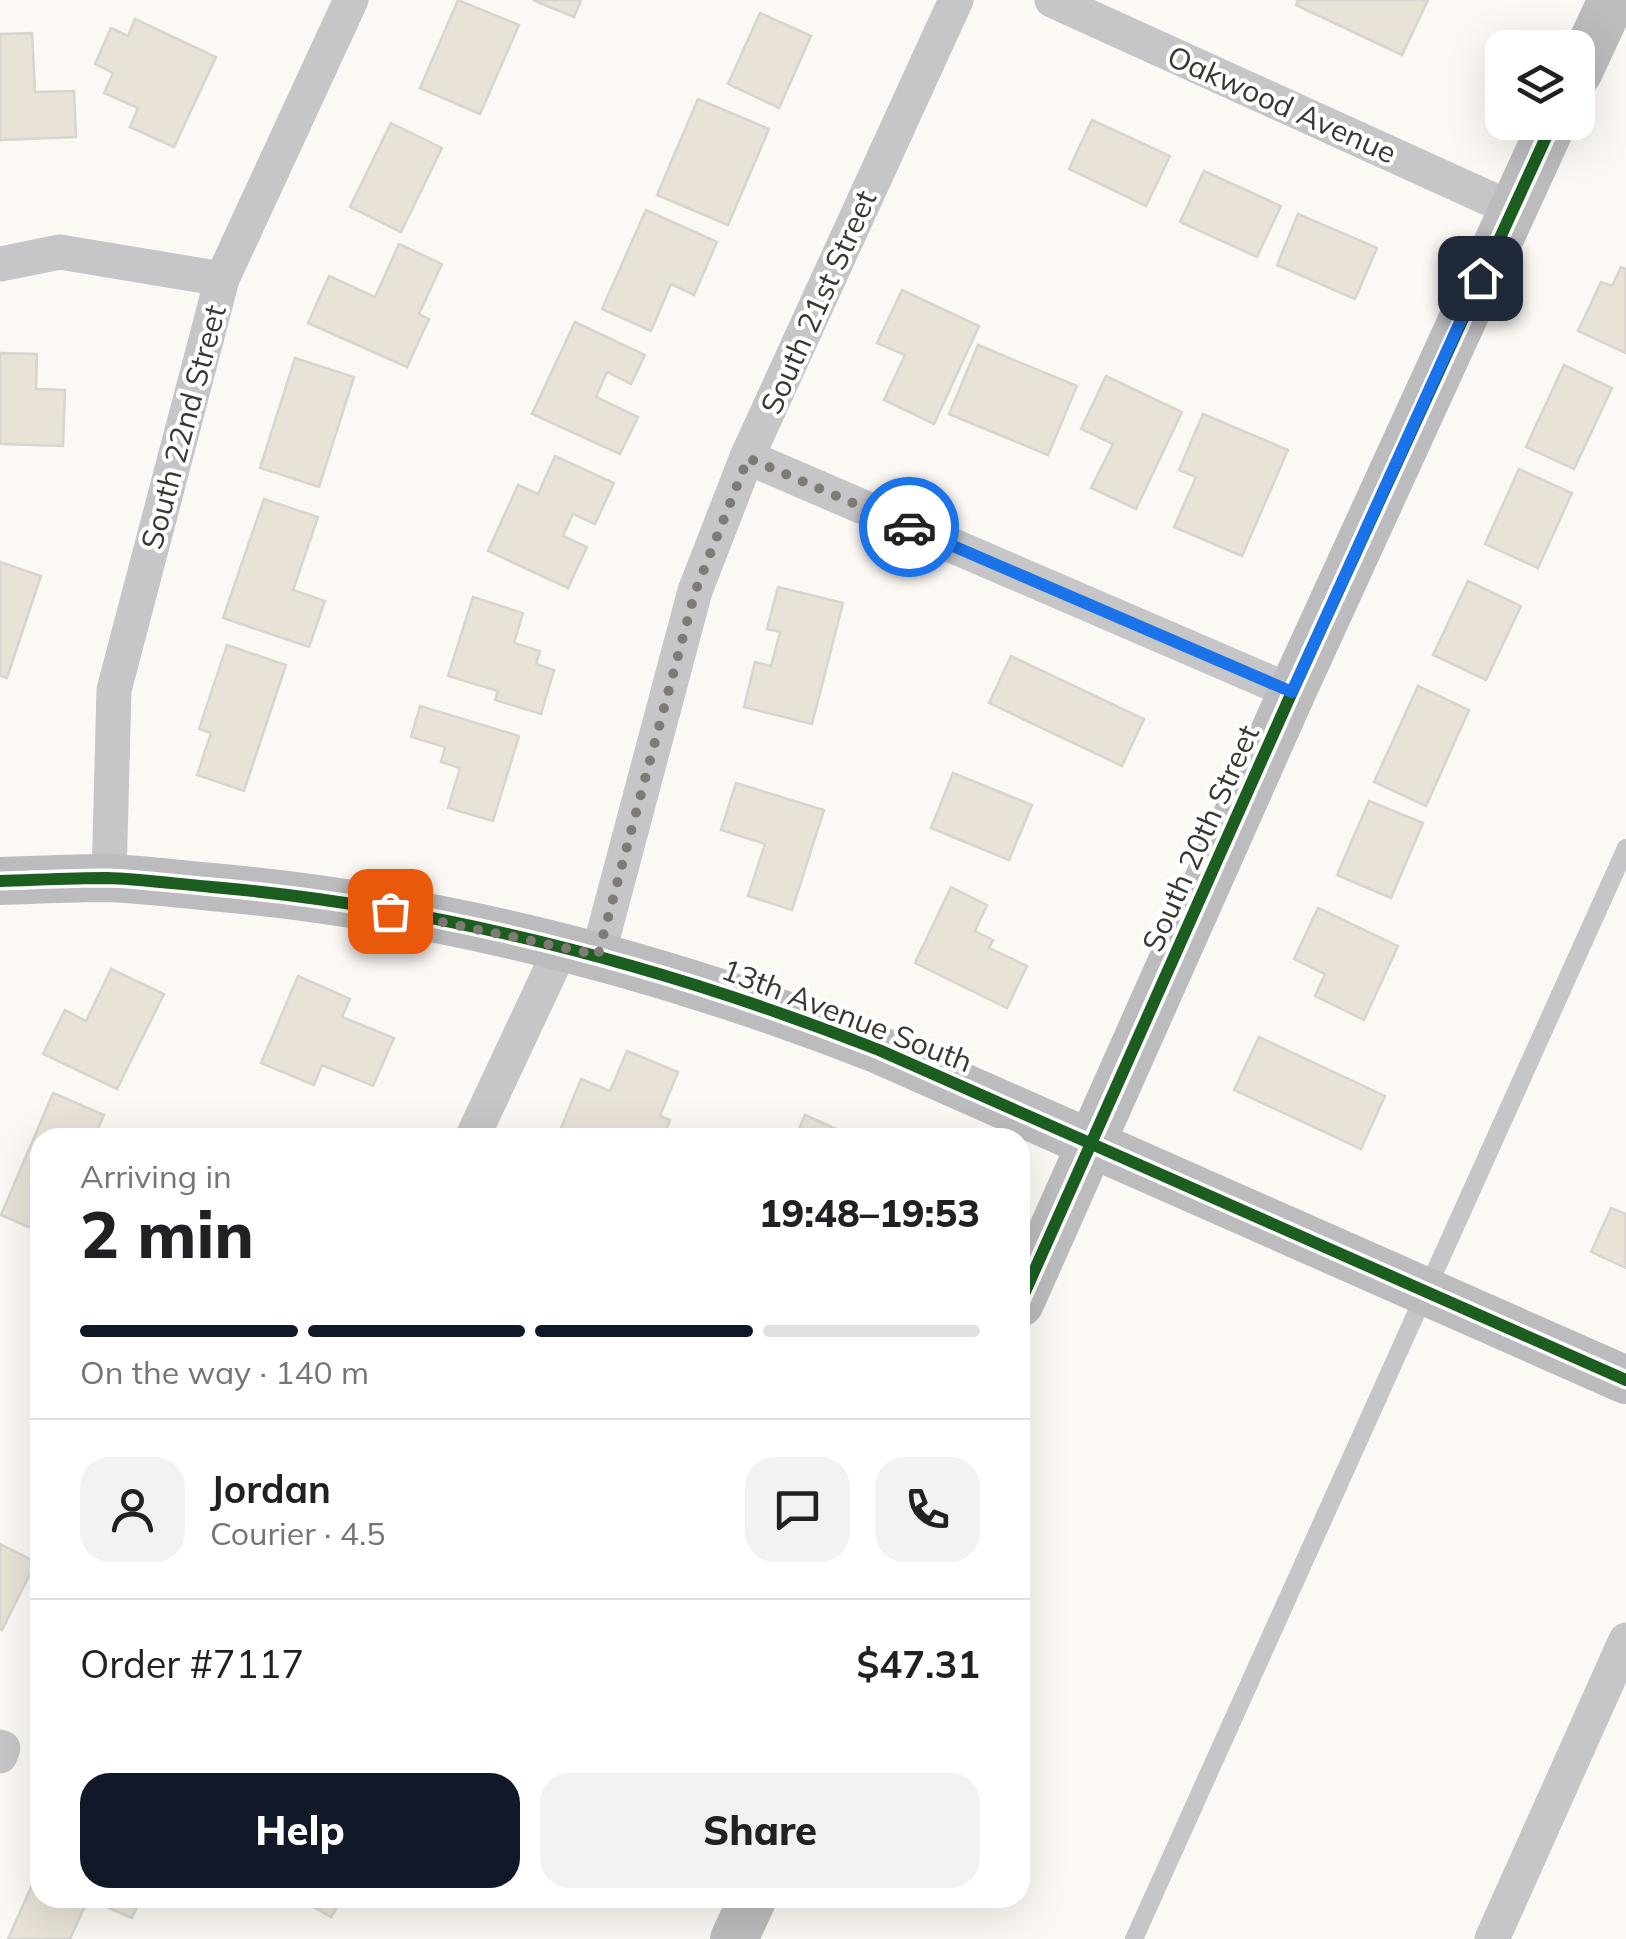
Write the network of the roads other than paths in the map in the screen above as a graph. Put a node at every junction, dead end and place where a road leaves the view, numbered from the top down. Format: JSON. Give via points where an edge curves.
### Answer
{"nodes":[{"id":1,"x":351,"y":0,"type":"edge"},
{"id":2,"x":956,"y":0,"type":"edge"},
{"id":3,"x":1052,"y":0,"type":"edge"},
{"id":4,"x":1612,"y":0,"type":"edge"},
{"id":5,"x":1595,"y":36,"type":"edge"},
{"id":6,"x":1545,"y":140,"type":"edge"},
{"id":7,"x":1512,"y":209,"type":"junction"},
{"id":8,"x":0,"y":264,"type":"edge"},
{"id":9,"x":222,"y":279,"type":"junction"},
{"id":10,"x":748,"y":458,"type":"junction"},
{"id":11,"x":1292,"y":692,"type":"junction"},
{"id":12,"x":1626,"y":848,"type":"edge"},
{"id":13,"x":108,"y":878,"type":"junction"},
{"id":14,"x":0,"y":881,"type":"edge"},
{"id":15,"x":580,"y":951,"type":"junction"},
{"id":16,"x":478,"y":1128,"type":"edge"},
{"id":17,"x":1092,"y":1142,"type":"junction"},
{"id":18,"x":1030,"y":1281,"type":"edge"},
{"id":19,"x":1426,"y":1290,"type":"junction"},
{"id":20,"x":1626,"y":1380,"type":"edge"},
{"id":21,"x":1626,"y":1640,"type":"edge"},
{"id":22,"x":0,"y":1747,"type":"edge"},
{"id":23,"x":0,"y":1756,"type":"edge"},
{"id":24,"x":748,"y":1908,"type":"edge"},
{"id":25,"x":734,"y":1939,"type":"edge"},
{"id":26,"x":1134,"y":1939,"type":"edge"},
{"id":27,"x":1492,"y":1939,"type":"edge"}],
"edges":[{"from":1,"to":9,"type":"street","name":"South 22nd Street"},
{"from":2,"to":10,"type":"street","name":"South 21st Street"},
{"from":3,"to":7,"type":"street","name":"Oakwood Avenue"},
{"from":4,"to":5,"type":"street"},
{"from":6,"to":7,"type":"street","name":"South 20th Street"},
{"from":7,"to":11,"type":"street","name":"South 20th Street"},
{"from":8,"to":9,"type":"street","via":[[60,252]]},
{"from":9,"to":13,"type":"street","name":"South 22nd Street","via":[[114,690]]},
{"from":10,"to":11,"type":"street"},
{"from":10,"to":15,"type":"street","name":"South 21st Street","via":[[695,592]]},
{"from":11,"to":17,"type":"street","name":"South 20th Street"},
{"from":12,"to":19,"type":"lane"},
{"from":13,"to":14,"type":"street","name":"13th Avenue South"},
{"from":13,"to":15,"type":"street","name":"13th Avenue South","via":[[322,897]]},
{"from":15,"to":16,"type":"street","name":"South 21st Street"},
{"from":15,"to":17,"type":"street","name":"13th Avenue South","via":[[781,1012]]},
{"from":17,"to":18,"type":"street","name":"South 20th Street"},
{"from":17,"to":19,"type":"street","name":"13th Avenue South"},
{"from":19,"to":20,"type":"street","name":"13th Avenue South"},
{"from":19,"to":26,"type":"lane"},
{"from":21,"to":27,"type":"street"},
{"from":22,"to":23,"type":"street"},
{"from":24,"to":25,"type":"street"}]}
